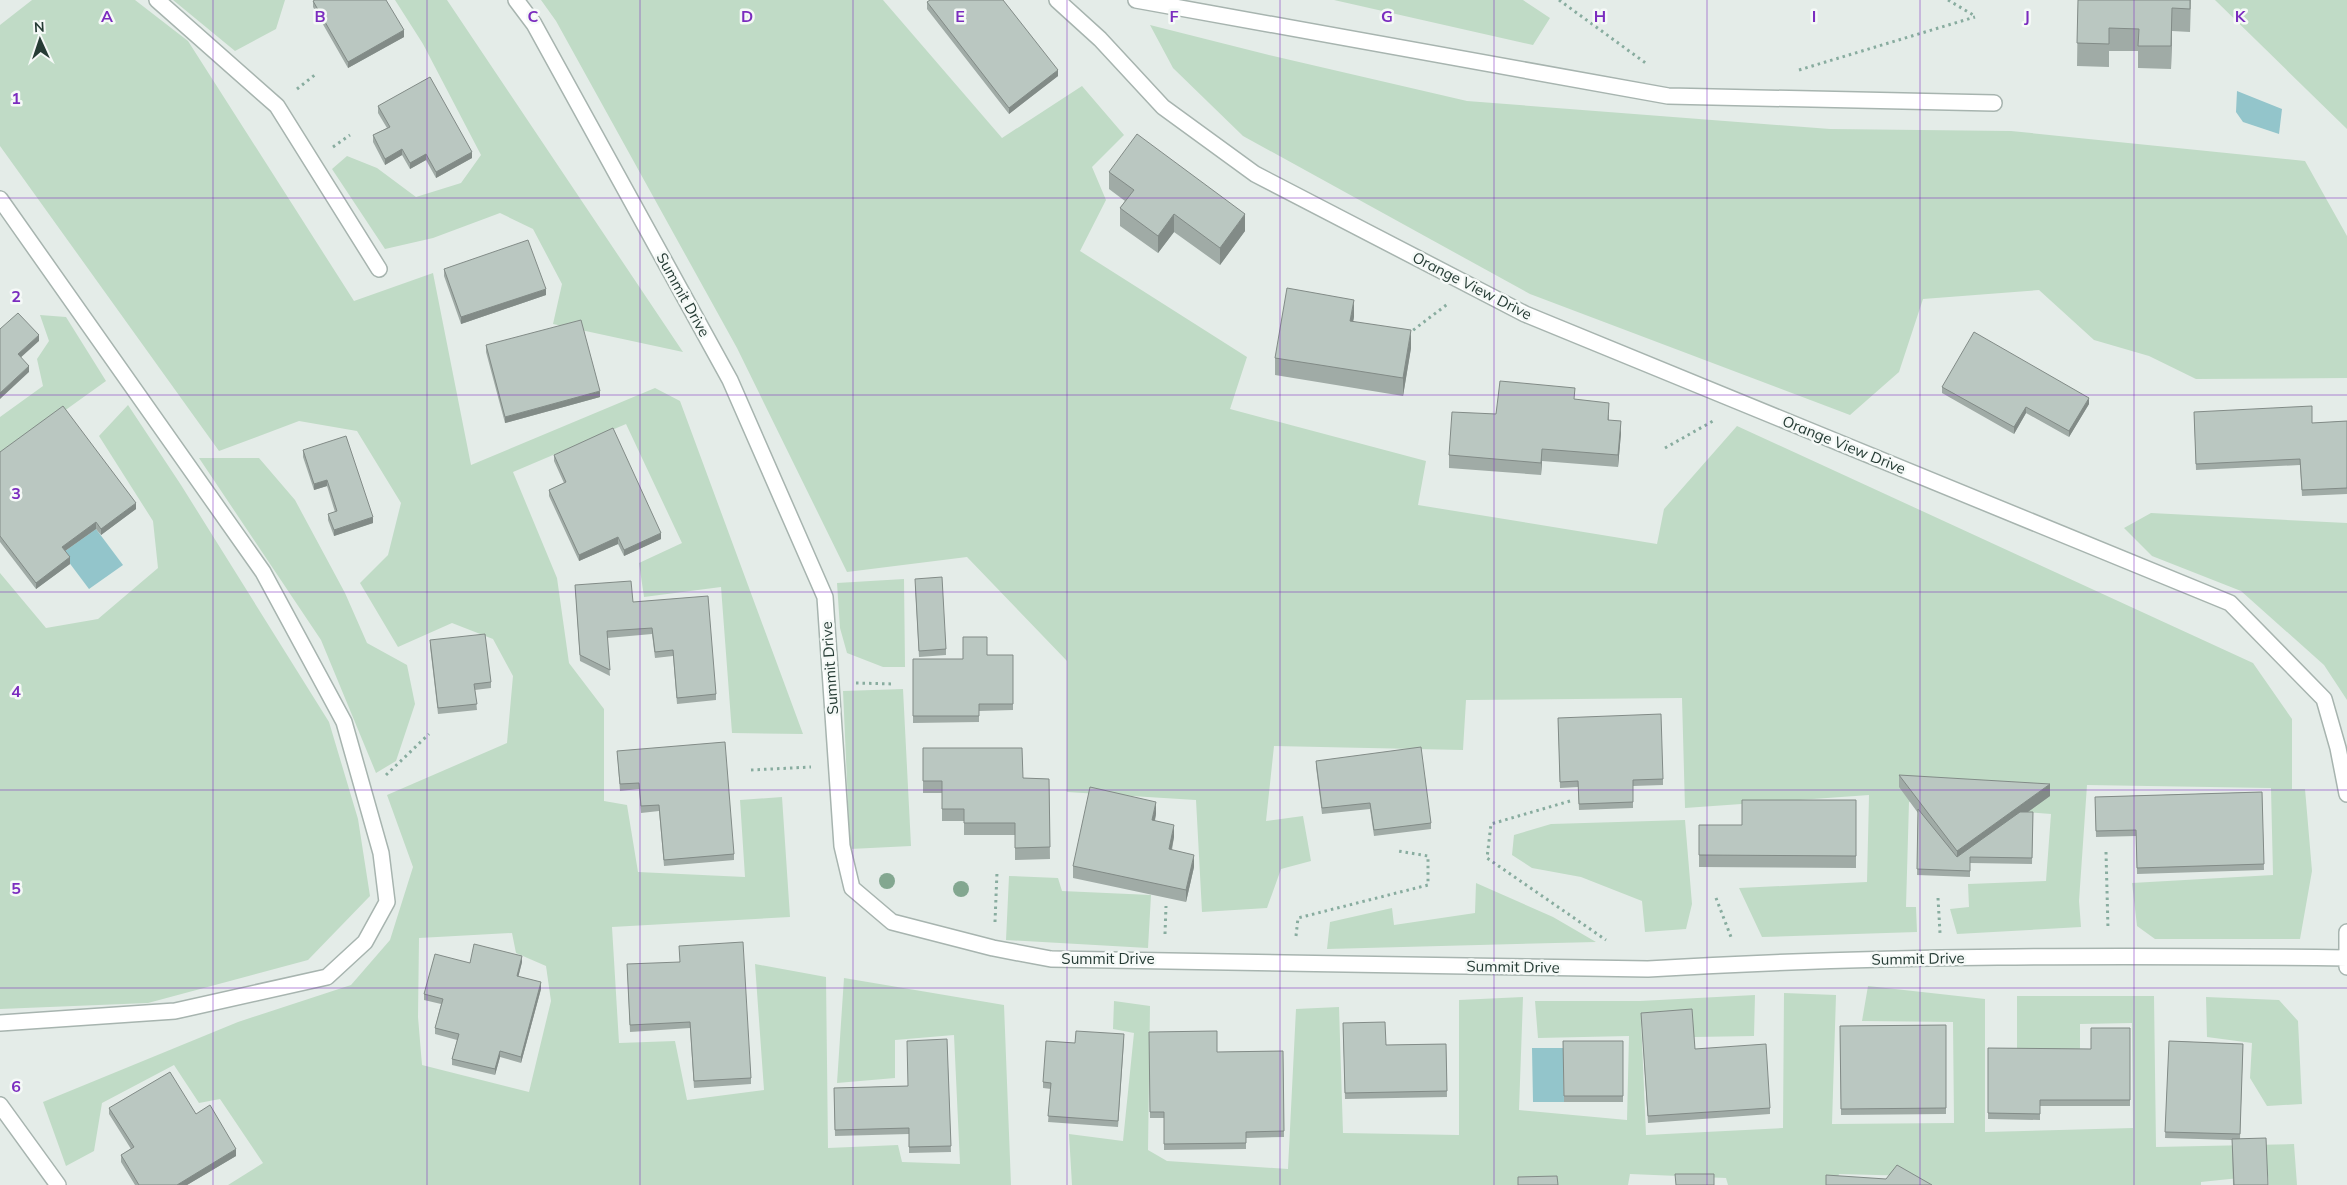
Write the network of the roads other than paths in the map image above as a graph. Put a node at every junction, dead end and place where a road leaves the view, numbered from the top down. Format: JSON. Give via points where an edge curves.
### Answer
{"nodes":[{"id":1,"x":157,"y":0,"type":"edge"},
{"id":2,"x":516,"y":0,"type":"edge"},
{"id":3,"x":1057,"y":0,"type":"edge"},
{"id":4,"x":1136,"y":0,"type":"edge"},
{"id":5,"x":1994,"y":103,"type":"dead end"},
{"id":6,"x":0,"y":199,"type":"edge"},
{"id":7,"x":379,"y":269,"type":"dead end"},
{"id":8,"x":2347,"y":794,"type":"edge"},
{"id":9,"x":2347,"y":932,"type":"edge"},
{"id":10,"x":2347,"y":958,"type":"edge"},
{"id":11,"x":2347,"y":967,"type":"edge"},
{"id":12,"x":0,"y":1023,"type":"edge"},
{"id":13,"x":0,"y":1105,"type":"edge"},
{"id":14,"x":58,"y":1185,"type":"edge"}],
"edges":[{"from":1,"to":7,"type":"street","via":[[277,106]]},
{"from":2,"to":10,"type":"street","name":"Summit Drive","via":[[534,24],[730,380],[825,597],[842,846],[852,888],[892,922],[1051,959],[1648,969],[2108,955]]},
{"from":3,"to":8,"type":"street","name":"Orange View Drive","via":[[1100,39],[1163,107],[1255,174],[1525,314],[2230,603],[2324,699]]},
{"from":4,"to":5,"type":"street","via":[[1668,96]]},
{"from":6,"to":12,"type":"street","via":[[263,572],[344,722],[381,853],[387,902],[365,942],[327,976],[175,1011]]},
{"from":9,"to":10,"type":"street"},
{"from":10,"to":11,"type":"street"},
{"from":13,"to":14,"type":"street"}]}
